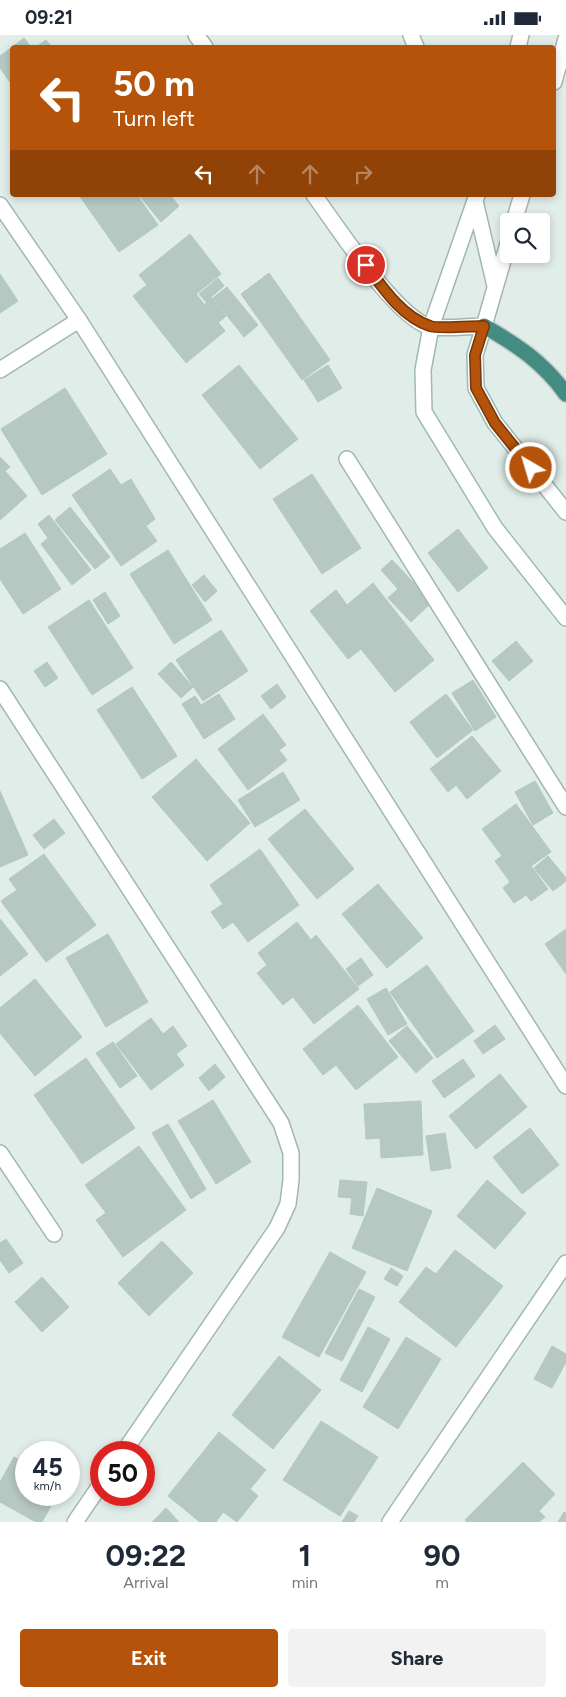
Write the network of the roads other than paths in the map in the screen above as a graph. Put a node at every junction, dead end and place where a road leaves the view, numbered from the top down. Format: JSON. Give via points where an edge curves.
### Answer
{"nodes":[{"id":1,"x":566,"y":39,"type":"edge"},
{"id":2,"x":556,"y":75,"type":"edge"},
{"id":3,"x":315,"y":197,"type":"edge"},
{"id":4,"x":475,"y":197,"type":"edge"},
{"id":5,"x":521,"y":197,"type":"edge"},
{"id":6,"x":0,"y":205,"type":"edge"},
{"id":7,"x":516,"y":213,"type":"edge"},
{"id":8,"x":502,"y":263,"type":"edge"},
{"id":9,"x":495,"y":288,"type":"junction"},
{"id":10,"x":79,"y":319,"type":"junction"},
{"id":11,"x":484,"y":326,"type":"junction"},
{"id":12,"x":430,"y":327,"type":"junction"},
{"id":13,"x":0,"y":370,"type":"edge"},
{"id":14,"x":566,"y":394,"type":"edge"},
{"id":15,"x":347,"y":459,"type":"dead end"},
{"id":16,"x":566,"y":512,"type":"edge"},
{"id":17,"x":566,"y":617,"type":"edge"},
{"id":18,"x":0,"y":689,"type":"edge"},
{"id":19,"x":566,"y":807,"type":"edge"},
{"id":20,"x":566,"y":1086,"type":"edge"},
{"id":21,"x":0,"y":1153,"type":"edge"},
{"id":22,"x":54,"y":1234,"type":"dead end"},
{"id":23,"x":566,"y":1263,"type":"edge"},
{"id":24,"x":130,"y":1441,"type":"edge"},
{"id":25,"x":90,"y":1500,"type":"edge"},
{"id":26,"x":75,"y":1522,"type":"edge"},
{"id":27,"x":390,"y":1522,"type":"edge"}],
"edges":[{"from":1,"to":2,"type":"street"},
{"from":3,"to":12,"type":"street","via":[[386,293],[409,315]]},
{"from":4,"to":9,"type":"street"},
{"from":4,"to":12,"type":"street"},
{"from":5,"to":7,"type":"street"},
{"from":6,"to":10,"type":"street"},
{"from":8,"to":9,"type":"street"},
{"from":9,"to":11,"type":"street"},
{"from":10,"to":13,"type":"street"},
{"from":10,"to":20,"type":"street"},
{"from":11,"to":12,"type":"street"},
{"from":11,"to":14,"type":"highway","via":[[520,347],[554,377]]},
{"from":11,"to":16,"type":"street","via":[[475,355],[476,388],[495,423]]},
{"from":12,"to":17,"type":"street","via":[[423,370],[424,412],[495,528]]},
{"from":15,"to":19,"type":"street"},
{"from":18,"to":24,"type":"street","via":[[281,1123],[291,1153],[288,1204],[277,1228]]},
{"from":21,"to":22,"type":"street"},
{"from":23,"to":27,"type":"street"},
{"from":25,"to":26,"type":"street"}]}
